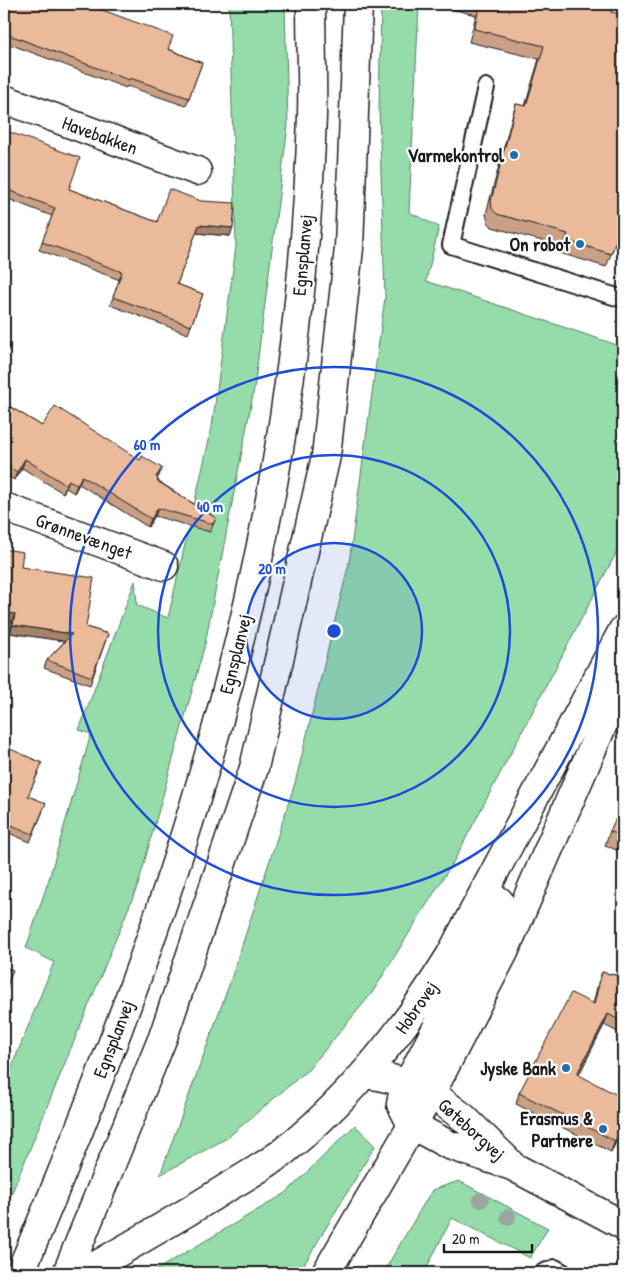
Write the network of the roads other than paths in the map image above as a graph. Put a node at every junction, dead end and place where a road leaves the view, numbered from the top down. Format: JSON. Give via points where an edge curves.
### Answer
{"nodes":[{"id":1,"x":311,"y":4,"type":"edge"},
{"id":2,"x":358,"y":4,"type":"edge"},
{"id":3,"x":486,"y":87,"type":"dead end"},
{"id":4,"x":4,"y":99,"type":"edge"},
{"id":5,"x":197,"y":171,"type":"dead end"},
{"id":6,"x":623,"y":299,"type":"edge"},
{"id":7,"x":4,"y":507,"type":"edge"},
{"id":8,"x":164,"y":566,"type":"dead end"},
{"id":9,"x":620,"y":635,"type":"edge"},
{"id":10,"x":623,"y":678,"type":"edge"},
{"id":11,"x":364,"y":1074,"type":"junction"},
{"id":12,"x":419,"y":1088,"type":"junction"},
{"id":13,"x":412,"y":1125,"type":"junction"},
{"id":14,"x":512,"y":1166,"type":"junction"},
{"id":15,"x":623,"y":1225,"type":"edge"},
{"id":16,"x":20,"y":1273,"type":"edge"},
{"id":17,"x":67,"y":1273,"type":"edge"},
{"id":18,"x":83,"y":1273,"type":"edge"},
{"id":19,"x":326,"y":1273,"type":"edge"},
{"id":20,"x":542,"y":1273,"type":"edge"},
{"id":21,"x":564,"y":1273,"type":"edge"}],
"edges":[{"from":1,"to":16,"type":"main road","name":"Egnsplanvej","via":[[312,115],[295,331],[266,517],[240,638],[148,949]]},
{"from":2,"to":17,"type":"main road","via":[[349,248],[326,456],[254,768],[162,1037]]},
{"from":3,"to":6,"type":"lane","via":[[451,245]]},
{"from":4,"to":5,"type":"main road","name":"Havebakken"},
{"from":7,"to":8,"type":"main road","name":"Grønnevænget"},
{"from":9,"to":11,"type":"main road","name":"Hobrovej","via":[[450,956],[420,1004]]},
{"from":9,"to":12,"type":"main road","via":[[470,964]]},
{"from":10,"to":12,"type":"main road","via":[[504,952]]},
{"from":11,"to":12,"type":"main road","via":[[379,1075]]},
{"from":11,"to":18,"type":"main road","name":"Hobrovej","via":[[323,1118],[289,1146],[170,1224]]},
{"from":12,"to":13,"type":"main road","via":[[403,1093],[401,1104]]},
{"from":12,"to":14,"type":"main road","name":"Gøteborgvej","via":[[464,1118]]},
{"from":13,"to":14,"type":"main road","name":"Gøteborgvej","via":[[448,1145]]},
{"from":13,"to":19,"type":"main road"},
{"from":14,"to":15,"type":"main road","name":"Gøteborgvej"},
{"from":20,"to":21,"type":"lane","via":[[555,1268]]}]}
